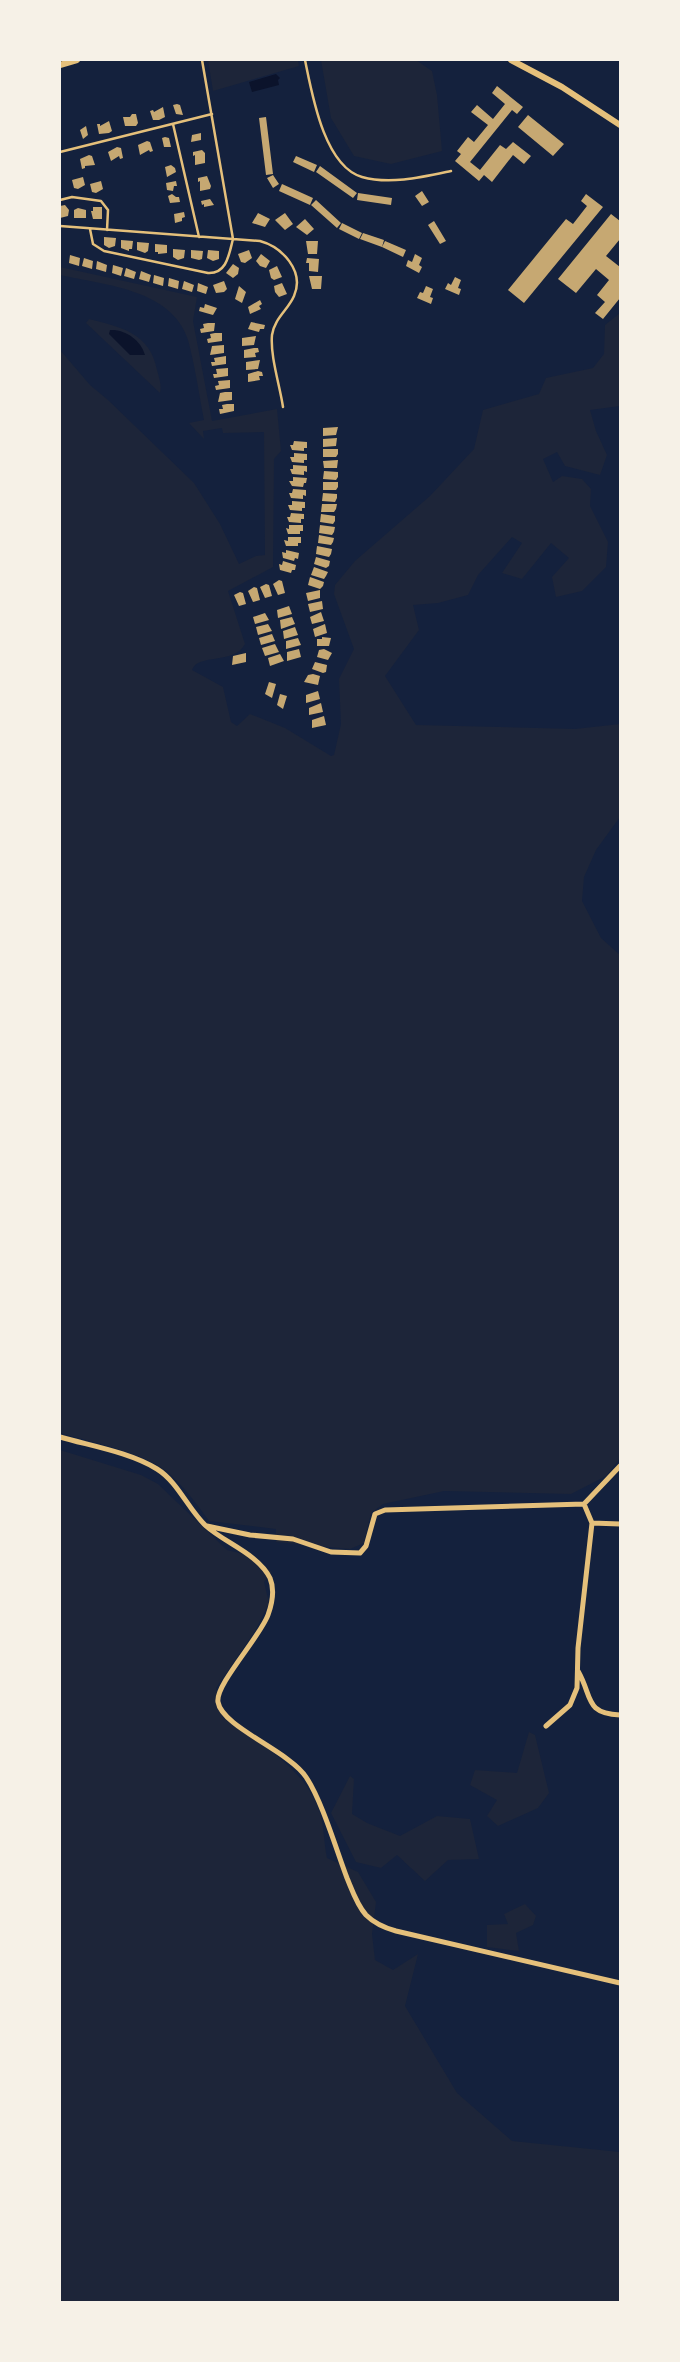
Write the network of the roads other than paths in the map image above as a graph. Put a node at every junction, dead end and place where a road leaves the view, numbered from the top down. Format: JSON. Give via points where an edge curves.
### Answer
{"nodes":[{"id":1,"x":77,"y":60,"type":"edge"},
{"id":2,"x":202,"y":60,"type":"edge"},
{"id":3,"x":305,"y":60,"type":"edge"},
{"id":4,"x":510,"y":60,"type":"edge"},
{"id":5,"x":60,"y":65,"type":"edge"},
{"id":6,"x":212,"y":114,"type":"junction"},
{"id":7,"x":172,"y":124,"type":"junction"},
{"id":8,"x":620,"y":125,"type":"edge"},
{"id":9,"x":60,"y":152,"type":"edge"},
{"id":10,"x":451,"y":172,"type":"dead end"},
{"id":11,"x":60,"y":200,"type":"edge"},
{"id":12,"x":60,"y":226,"type":"edge"},
{"id":13,"x":90,"y":229,"type":"junction"},
{"id":14,"x":107,"y":230,"type":"junction"},
{"id":15,"x":200,"y":237,"type":"junction"},
{"id":16,"x":233,"y":239,"type":"junction"},
{"id":17,"x":283,"y":407,"type":"dead end"},
{"id":18,"x":60,"y":1437,"type":"edge"},
{"id":19,"x":620,"y":1466,"type":"edge"},
{"id":20,"x":584,"y":1504,"type":"junction"},
{"id":21,"x":592,"y":1523,"type":"junction"},
{"id":22,"x":620,"y":1524,"type":"edge"},
{"id":23,"x":206,"y":1526,"type":"junction"},
{"id":24,"x":577,"y":1670,"type":"junction"},
{"id":25,"x":620,"y":1714,"type":"edge"},
{"id":26,"x":546,"y":1726,"type":"dead end"},
{"id":27,"x":620,"y":1983,"type":"edge"}],
"edges":[{"from":1,"to":5,"type":"street"},
{"from":2,"to":6,"type":"lane"},
{"from":3,"to":10,"type":"lane","via":[[328,143],[348,170],[362,177],[383,180]]},
{"from":4,"to":8,"type":"street","via":[[562,87]]},
{"from":6,"to":7,"type":"lane"},
{"from":6,"to":16,"type":"lane"},
{"from":7,"to":9,"type":"lane"},
{"from":7,"to":15,"type":"lane"},
{"from":11,"to":14,"type":"lane","via":[[72,197],[101,201],[108,210]]},
{"from":12,"to":13,"type":"lane"},
{"from":13,"to":14,"type":"lane"},
{"from":13,"to":16,"type":"lane","via":[[91,241],[100,250],[208,273],[216,273],[224,267]]},
{"from":14,"to":15,"type":"lane"},
{"from":15,"to":16,"type":"lane"},
{"from":16,"to":17,"type":"lane","via":[[267,243],[285,255],[295,274],[294,297],[276,322],[272,338]]},
{"from":18,"to":23,"type":"street","via":[[133,1458],[158,1470]]},
{"from":19,"to":20,"type":"street"},
{"from":20,"to":21,"type":"street"},
{"from":20,"to":23,"type":"street","via":[[385,1510],[375,1514],[366,1546],[360,1553],[331,1552],[293,1539]]},
{"from":21,"to":22,"type":"street"},
{"from":21,"to":24,"type":"street"},
{"from":23,"to":27,"type":"street","via":[[261,1566],[270,1578],[273,1591],[266,1622],[221,1688],[219,1706],[227,1718],[284,1755],[306,1777],[354,1894],[366,1914],[396,1931]]},
{"from":24,"to":25,"type":"street","via":[[587,1687],[590,1702],[597,1710],[604,1714]]},
{"from":24,"to":26,"type":"street","via":[[577,1688],[570,1705]]}]}
